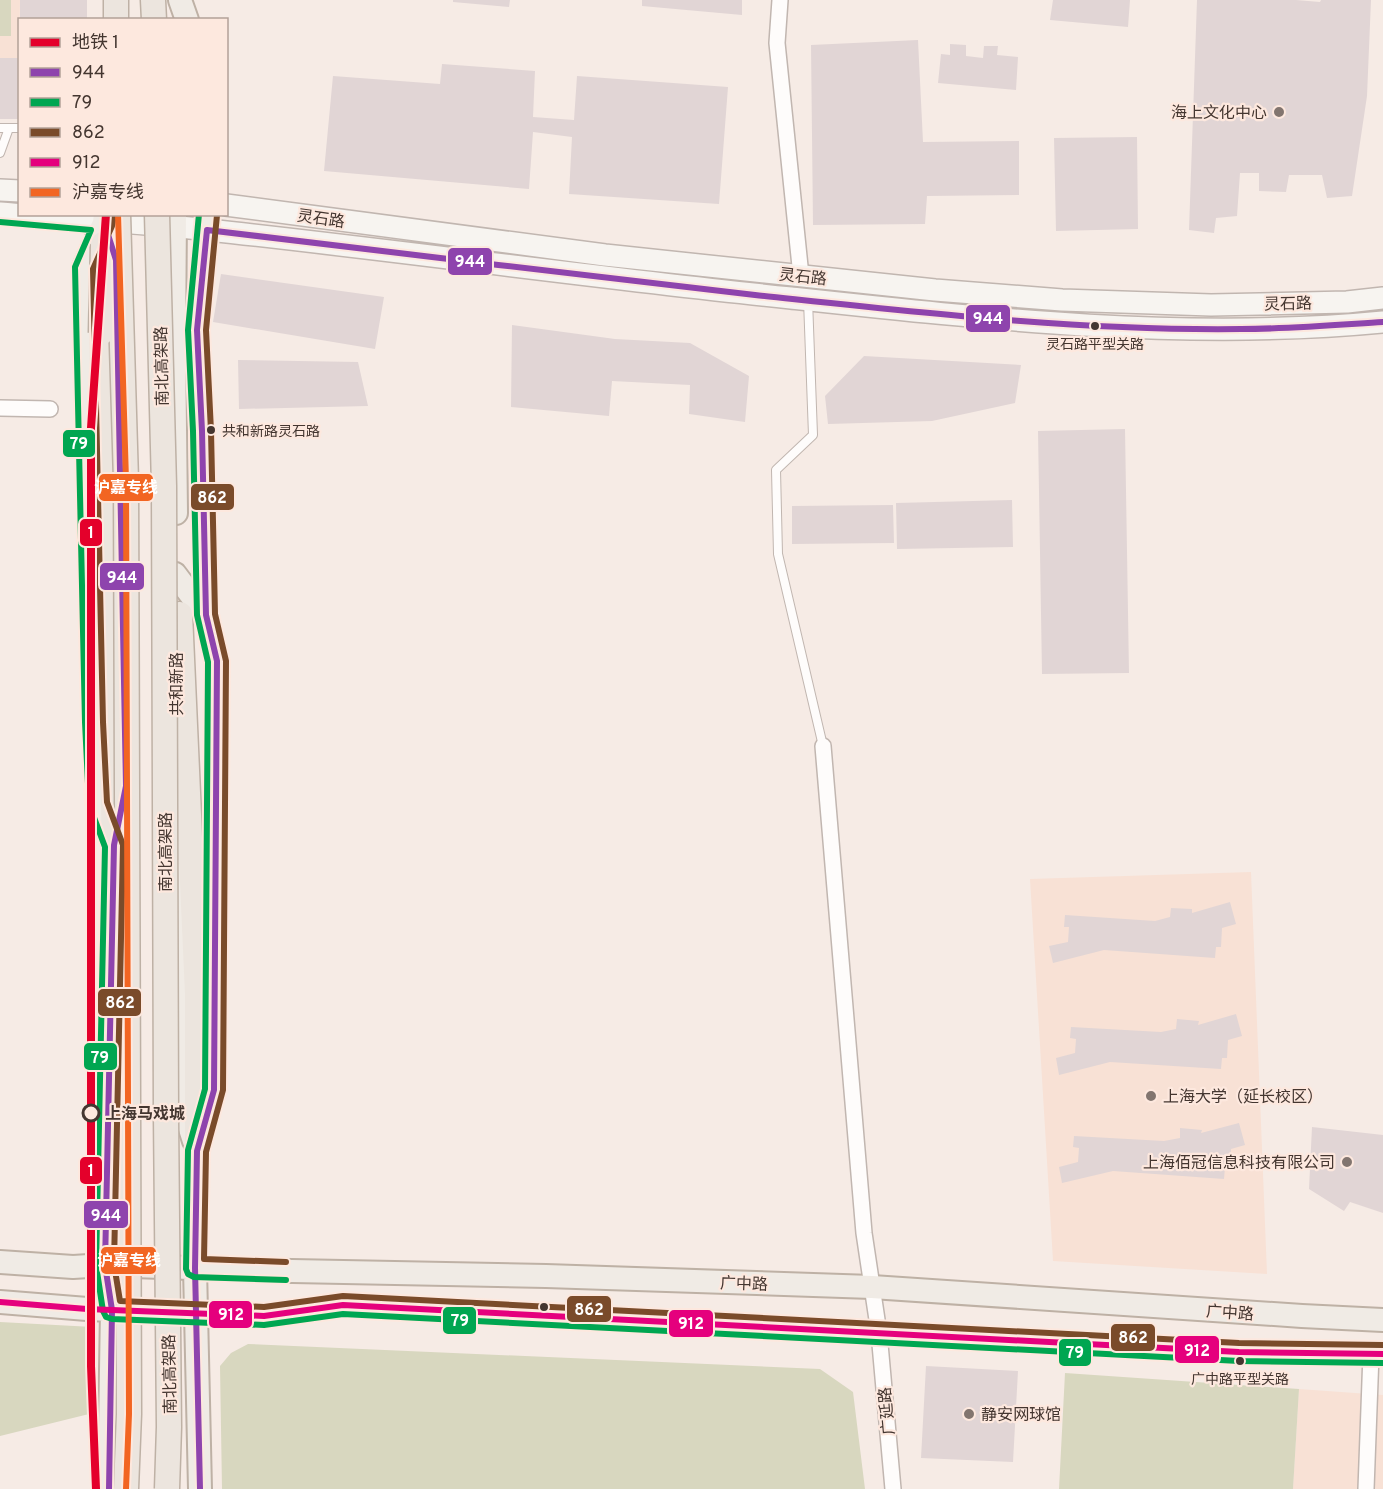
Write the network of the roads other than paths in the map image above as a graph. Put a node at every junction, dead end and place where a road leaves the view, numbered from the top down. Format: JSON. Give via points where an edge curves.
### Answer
{"nodes":[{"id":1,"x":116,"y":0,"type":"edge"},
{"id":2,"x":153,"y":0,"type":"edge"},
{"id":3,"x":179,"y":0,"type":"edge"},
{"id":4,"x":780,"y":0,"type":"edge"},
{"id":5,"x":117,"y":18,"type":"edge"},
{"id":6,"x":154,"y":18,"type":"edge"},
{"id":7,"x":175,"y":18,"type":"edge"},
{"id":8,"x":186,"y":18,"type":"edge"},
{"id":9,"x":0,"y":128,"type":"edge"},
{"id":10,"x":9,"y":128,"type":"junction"},
{"id":11,"x":18,"y":128,"type":"edge"},
{"id":12,"x":0,"y":153,"type":"edge"},
{"id":13,"x":0,"y":190,"type":"edge"},
{"id":14,"x":18,"y":191,"type":"edge"},
{"id":15,"x":228,"y":205,"type":"edge"},
{"id":16,"x":0,"y":213,"type":"edge"},
{"id":17,"x":18,"y":214,"type":"edge"},
{"id":18,"x":108,"y":216,"type":"edge"},
{"id":19,"x":169,"y":219,"type":"edge"},
{"id":20,"x":207,"y":222,"type":"edge"},
{"id":21,"x":801,"y":276,"type":"junction"},
{"id":22,"x":1383,"y":298,"type":"edge"},
{"id":23,"x":808,"y":300,"type":"junction"},
{"id":24,"x":1383,"y":322,"type":"edge"},
{"id":25,"x":0,"y":408,"type":"edge"},
{"id":26,"x":50,"y":409,"type":"dead end"},
{"id":27,"x":202,"y":416,"type":"junction"},
{"id":28,"x":176,"y":457,"type":"junction"},
{"id":29,"x":164,"y":486,"type":"junction"},
{"id":30,"x":175,"y":574,"type":"junction"},
{"id":31,"x":206,"y":615,"type":"junction"},
{"id":32,"x":823,"y":746,"type":"joint"},
{"id":33,"x":114,"y":845,"type":"junction"},
{"id":34,"x":197,"y":1152,"type":"junction"},
{"id":35,"x":0,"y":1262,"type":"edge"},
{"id":36,"x":105,"y":1265,"type":"junction"},
{"id":37,"x":195,"y":1268,"type":"junction"},
{"id":38,"x":872,"y":1287,"type":"junction"},
{"id":39,"x":0,"y":1302,"type":"edge"},
{"id":40,"x":112,"y":1310,"type":"junction"},
{"id":41,"x":197,"y":1312,"type":"junction"},
{"id":42,"x":1383,"y":1320,"type":"edge"},
{"id":43,"x":879,"y":1333,"type":"junction"},
{"id":44,"x":1377,"y":1354,"type":"edge"},
{"id":45,"x":109,"y":1489,"type":"edge"},
{"id":46,"x":126,"y":1489,"type":"edge"},
{"id":47,"x":167,"y":1489,"type":"edge"},
{"id":48,"x":200,"y":1489,"type":"edge"},
{"id":49,"x":893,"y":1489,"type":"edge"},
{"id":50,"x":1366,"y":1489,"type":"edge"}],
"edges":[{"from":1,"to":5,"type":"highway"},
{"from":2,"to":6,"type":"highway"},
{"from":3,"to":7,"type":"main road"},
{"from":3,"to":8,"type":"main road"},
{"from":4,"to":21,"type":"street","via":[[777,43]]},
{"from":9,"to":10,"type":"lane"},
{"from":10,"to":11,"type":"lane"},
{"from":10,"to":12,"type":"lane"},
{"from":13,"to":14,"type":"main road"},
{"from":15,"to":21,"type":"main road","name":"灵石路","via":[[605,255]]},
{"from":16,"to":17,"type":"main road","name":"灵石路"},
{"from":18,"to":19,"type":"main road","name":"灵石路"},
{"from":18,"to":33,"type":"highway","bridge":true,"via":[[101,333]]},
{"from":18,"to":33,"type":"main road","via":[[116,260],[126,774]]},
{"from":18,"to":33,"type":"main road","via":[[84,267],[84,330],[98,804]]},
{"from":18,"to":46,"type":"highway","bridge":true,"via":[[126,504]]},
{"from":19,"to":20,"type":"main road","name":"灵石路"},
{"from":19,"to":28,"type":"main road","name":"共和新路"},
{"from":19,"to":29,"type":"highway","name":"南北高架路","bridge":true},
{"from":20,"to":23,"type":"main road","name":"灵石路","via":[[606,279]]},
{"from":20,"to":27,"type":"main road","name":"共和新路","via":[[197,330]]},
{"from":21,"to":22,"type":"main road","name":"灵石路","via":[[1062,300],[1211,305]]},
{"from":23,"to":24,"type":"main road","name":"灵石路","via":[[1086,326],[1201,329]]},
{"from":23,"to":32,"type":"lane","via":[[813,435],[776,470],[778,554]]},
{"from":25,"to":26,"type":"street"},
{"from":27,"to":28,"type":"main road"},
{"from":27,"to":31,"type":"main road","name":"共和新路"},
{"from":28,"to":30,"type":"main road","name":"共和新路"},
{"from":29,"to":34,"type":"highway","bridge":true,"via":[[180,614],[197,994]]},
{"from":29,"to":47,"type":"highway","name":"南北高架路","bridge":true},
{"from":30,"to":31,"type":"main road"},
{"from":30,"to":34,"type":"main road","name":"共和新路","via":[[184,1110]]},
{"from":31,"to":34,"type":"main road","name":"共和新路","via":[[218,661],[214,1090]]},
{"from":32,"to":38,"type":"street","name":"广延路","via":[[864,1233]]},
{"from":33,"to":36,"type":"main road"},
{"from":34,"to":37,"type":"main road","name":"共和新路"},
{"from":35,"to":36,"type":"main road","name":"广中路"},
{"from":36,"to":37,"type":"main road","name":"广中路"},
{"from":36,"to":40,"type":"main road"},
{"from":37,"to":38,"type":"main road","name":"广中路"},
{"from":37,"to":41,"type":"main road","name":"共和新路"},
{"from":38,"to":42,"type":"main road","name":"广中路"},
{"from":38,"to":43,"type":"street","name":"广延路"},
{"from":39,"to":40,"type":"main road"},
{"from":40,"to":41,"type":"main road"},
{"from":40,"to":45,"type":"main road"},
{"from":41,"to":43,"type":"main road","via":[[264,1316],[343,1305]]},
{"from":41,"to":48,"type":"main road","name":"共和新路"},
{"from":43,"to":44,"type":"main road","via":[[1239,1352]]},
{"from":43,"to":49,"type":"street","name":"广延路"},
{"from":44,"to":50,"type":"street"}]}
